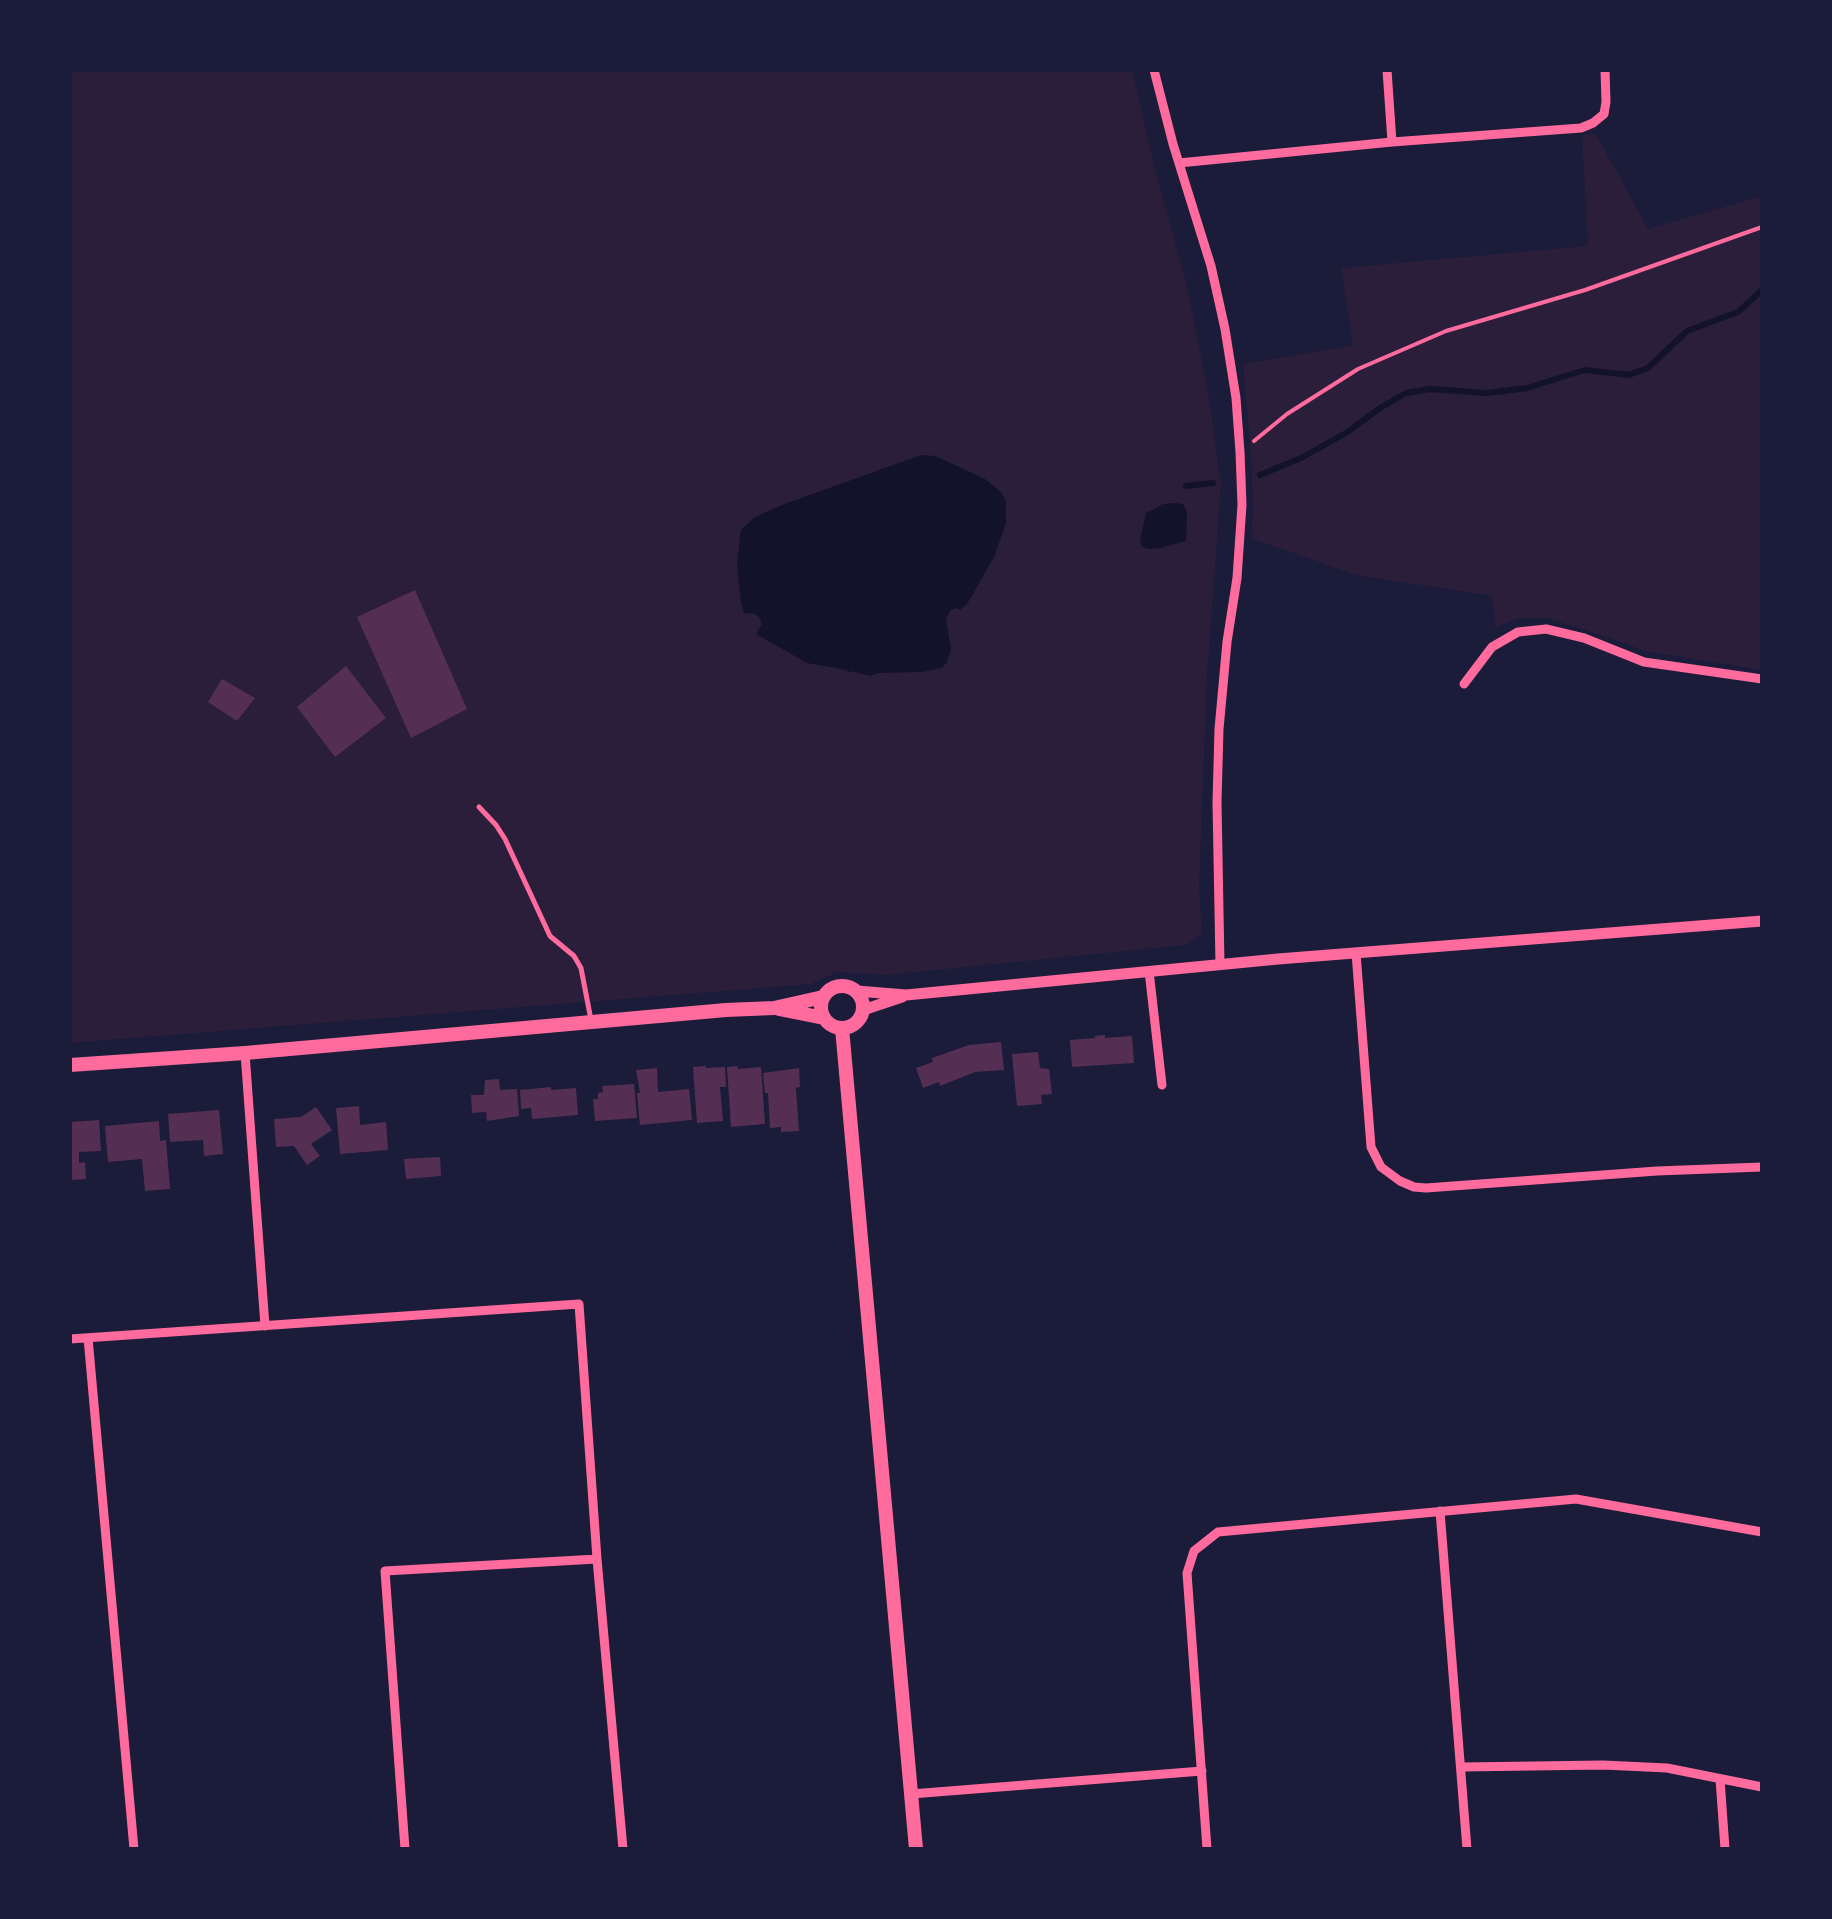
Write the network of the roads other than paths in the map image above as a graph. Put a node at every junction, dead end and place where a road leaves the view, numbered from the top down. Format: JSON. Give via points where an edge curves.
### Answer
{"nodes":[{"id":1,"x":1154,"y":70,"type":"edge"},
{"id":2,"x":1386,"y":70,"type":"edge"},
{"id":3,"x":1605,"y":70,"type":"edge"},
{"id":4,"x":1392,"y":142,"type":"junction"},
{"id":5,"x":1179,"y":163,"type":"junction"},
{"id":6,"x":1762,"y":679,"type":"edge"},
{"id":7,"x":1464,"y":684,"type":"dead end"},
{"id":8,"x":479,"y":807,"type":"dead end"},
{"id":9,"x":1762,"y":921,"type":"edge"},
{"id":10,"x":1356,"y":953,"type":"junction"},
{"id":11,"x":1220,"y":965,"type":"junction"},
{"id":12,"x":1149,"y":972,"type":"junction"},
{"id":13,"x":857,"y":991,"type":"junction"},
{"id":14,"x":906,"y":995,"type":"junction"},
{"id":15,"x":823,"y":997,"type":"junction"},
{"id":16,"x":774,"y":1008,"type":"junction"},
{"id":17,"x":862,"y":1010,"type":"junction"},
{"id":18,"x":824,"y":1018,"type":"junction"},
{"id":19,"x":591,"y":1022,"type":"junction"},
{"id":20,"x":842,"y":1028,"type":"junction"},
{"id":21,"x":245,"y":1053,"type":"junction"},
{"id":22,"x":70,"y":1065,"type":"edge"},
{"id":23,"x":1162,"y":1085,"type":"dead end"},
{"id":24,"x":1762,"y":1167,"type":"edge"},
{"id":25,"x":265,"y":1326,"type":"junction"},
{"id":26,"x":88,"y":1338,"type":"junction"},
{"id":27,"x":70,"y":1339,"type":"edge"},
{"id":28,"x":1440,"y":1511,"type":"junction"},
{"id":29,"x":1762,"y":1532,"type":"edge"},
{"id":30,"x":597,"y":1559,"type":"junction"},
{"id":31,"x":1462,"y":1768,"type":"junction"},
{"id":32,"x":1202,"y":1771,"type":"junction"},
{"id":33,"x":1720,"y":1779,"type":"junction"},
{"id":34,"x":1762,"y":1787,"type":"edge"},
{"id":35,"x":911,"y":1794,"type":"junction"},
{"id":36,"x":134,"y":1849,"type":"edge"},
{"id":37,"x":405,"y":1849,"type":"edge"},
{"id":38,"x":623,"y":1849,"type":"edge"},
{"id":39,"x":916,"y":1849,"type":"edge"},
{"id":40,"x":1207,"y":1849,"type":"edge"},
{"id":41,"x":1467,"y":1849,"type":"edge"},
{"id":42,"x":1726,"y":1849,"type":"edge"}],
"edges":[{"from":1,"to":5,"type":"street"},
{"from":2,"to":4,"type":"street"},
{"from":3,"to":4,"type":"street","via":[[1604,114],[1581,128]]},
{"from":4,"to":5,"type":"street"},
{"from":5,"to":11,"type":"street","via":[[1225,330],[1240,452],[1237,578],[1219,729]]},
{"from":6,"to":7,"type":"street","via":[[1644,662],[1546,630],[1518,632],[1492,647]]},
{"from":8,"to":19,"type":"lane","via":[[505,839],[550,936],[581,968]]},
{"from":9,"to":10,"type":"street"},
{"from":10,"to":11,"type":"street"},
{"from":10,"to":24,"type":"street","via":[[1370,1147],[1400,1181],[1426,1188]]},
{"from":11,"to":12,"type":"street"},
{"from":12,"to":14,"type":"street"},
{"from":12,"to":23,"type":"street"},
{"from":13,"to":14,"type":"street"},
{"from":13,"to":15,"type":"main road","via":[[842,985]]},
{"from":13,"to":17,"type":"main road"},
{"from":14,"to":17,"type":"street"},
{"from":15,"to":16,"type":"main road"},
{"from":15,"to":18,"type":"main road"},
{"from":16,"to":18,"type":"main road"},
{"from":16,"to":19,"type":"main road"},
{"from":17,"to":20,"type":"main road","via":[[858,1021]]},
{"from":18,"to":20,"type":"main road"},
{"from":19,"to":21,"type":"main road"},
{"from":20,"to":35,"type":"main road"},
{"from":21,"to":22,"type":"main road"},
{"from":21,"to":25,"type":"street"},
{"from":25,"to":26,"type":"street"},
{"from":25,"to":30,"type":"street","via":[[579,1304]]},
{"from":26,"to":27,"type":"street"},
{"from":26,"to":36,"type":"street"},
{"from":28,"to":29,"type":"street","via":[[1576,1500]]},
{"from":28,"to":31,"type":"street"},
{"from":28,"to":32,"type":"street","via":[[1218,1532],[1194,1550],[1186,1573]]},
{"from":30,"to":37,"type":"street","via":[[385,1572]]},
{"from":30,"to":38,"type":"street"},
{"from":31,"to":33,"type":"street","via":[[1651,1767]]},
{"from":31,"to":41,"type":"street"},
{"from":32,"to":35,"type":"street"},
{"from":32,"to":40,"type":"street"},
{"from":33,"to":34,"type":"street"},
{"from":33,"to":42,"type":"street"},
{"from":35,"to":39,"type":"main road"}]}
